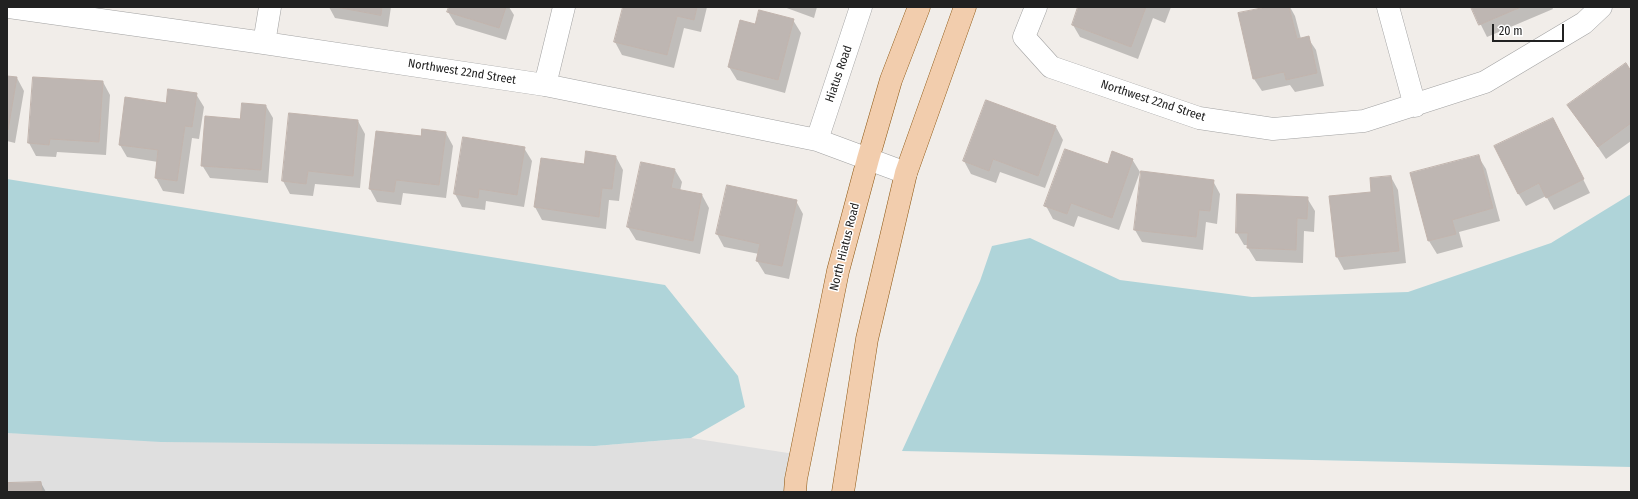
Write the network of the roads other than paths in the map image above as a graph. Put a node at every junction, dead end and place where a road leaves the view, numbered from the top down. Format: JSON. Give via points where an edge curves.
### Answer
{"nodes":[{"id":1,"x":9,"y":7,"type":"edge"},
{"id":2,"x":270,"y":7,"type":"edge"},
{"id":3,"x":564,"y":7,"type":"edge"},
{"id":4,"x":861,"y":7,"type":"edge"},
{"id":5,"x":919,"y":7,"type":"edge"},
{"id":6,"x":965,"y":7,"type":"edge"},
{"id":7,"x":1036,"y":7,"type":"edge"},
{"id":8,"x":1388,"y":7,"type":"edge"},
{"id":9,"x":1601,"y":7,"type":"edge"},
{"id":10,"x":264,"y":43,"type":"junction"},
{"id":11,"x":545,"y":85,"type":"junction"},
{"id":12,"x":1415,"y":106,"type":"junction"},
{"id":13,"x":816,"y":140,"type":"junction"},
{"id":14,"x":868,"y":159,"type":"junction"},
{"id":15,"x":906,"y":173,"type":"junction"},
{"id":16,"x":795,"y":492,"type":"edge"},
{"id":17,"x":843,"y":492,"type":"edge"}],
"edges":[{"from":1,"to":10,"type":"street","name":"Northwest 22nd Street"},
{"from":2,"to":10,"type":"street"},
{"from":3,"to":11,"type":"street"},
{"from":4,"to":13,"type":"street","name":"Hiatus Road"},
{"from":5,"to":14,"type":"main road","name":"North Hiatus Road","via":[[891,80]]},
{"from":6,"to":15,"type":"main road"},
{"from":7,"to":12,"type":"street","name":"Northwest 22nd Street","via":[[1024,37],[1051,67],[1199,118],[1273,129],[1364,121]]},
{"from":8,"to":12,"type":"street"},
{"from":9,"to":12,"type":"street","name":"Northwest 22nd Street","via":[[1584,23],[1485,82]]},
{"from":10,"to":11,"type":"street","name":"Northwest 22nd Street"},
{"from":11,"to":13,"type":"street","name":"Northwest 22nd Street"},
{"from":13,"to":14,"type":"street","name":"Northwest 22nd Street"},
{"from":14,"to":15,"type":"street","name":"Northwest 22nd Street"},
{"from":14,"to":16,"type":"main road","name":"North Hiatus Road","via":[[838,271]]},
{"from":15,"to":17,"type":"main road","via":[[867,339]]}]}
